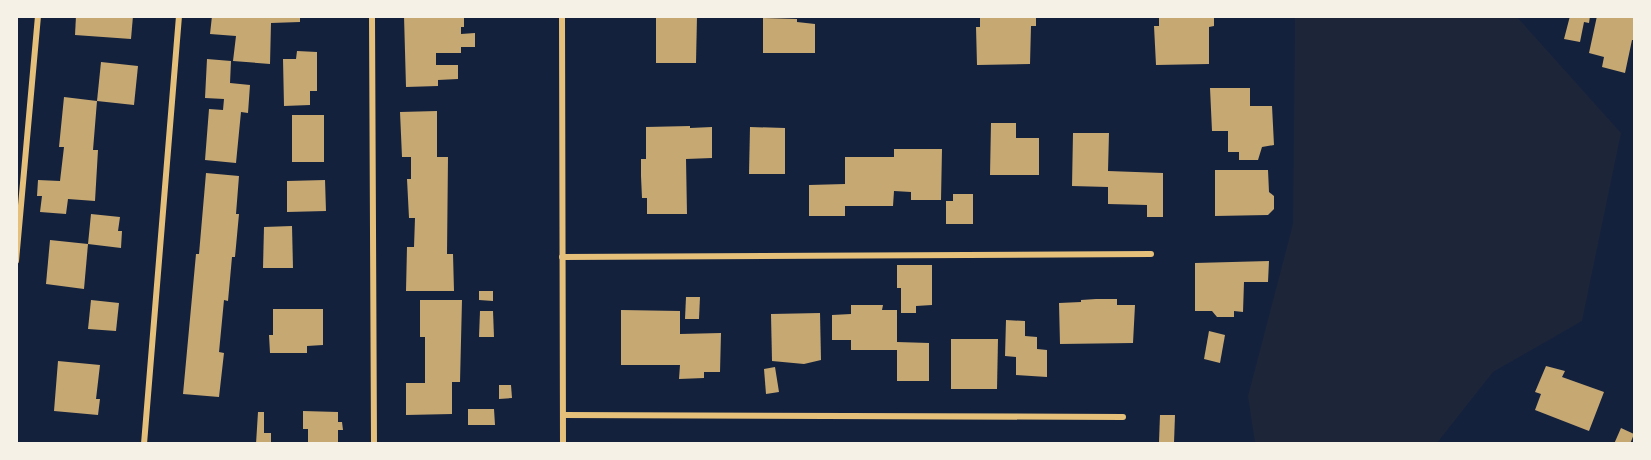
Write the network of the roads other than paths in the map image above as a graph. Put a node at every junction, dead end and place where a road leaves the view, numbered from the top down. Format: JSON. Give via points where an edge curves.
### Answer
{"nodes":[{"id":1,"x":38,"y":16,"type":"edge"},
{"id":2,"x":179,"y":16,"type":"edge"},
{"id":3,"x":372,"y":16,"type":"edge"},
{"id":4,"x":562,"y":16,"type":"edge"},
{"id":5,"x":1151,"y":254,"type":"dead end"},
{"id":6,"x":562,"y":257,"type":"junction"},
{"id":7,"x":16,"y":261,"type":"edge"},
{"id":8,"x":563,"y":414,"type":"junction"},
{"id":9,"x":1123,"y":417,"type":"dead end"},
{"id":10,"x":144,"y":444,"type":"edge"},
{"id":11,"x":374,"y":444,"type":"edge"},
{"id":12,"x":563,"y":444,"type":"edge"}],
"edges":[{"from":1,"to":7,"type":"street"},
{"from":2,"to":10,"type":"street"},
{"from":3,"to":11,"type":"street"},
{"from":4,"to":6,"type":"street"},
{"from":5,"to":6,"type":"street"},
{"from":6,"to":8,"type":"street"},
{"from":8,"to":9,"type":"street"},
{"from":8,"to":12,"type":"street"}]}
